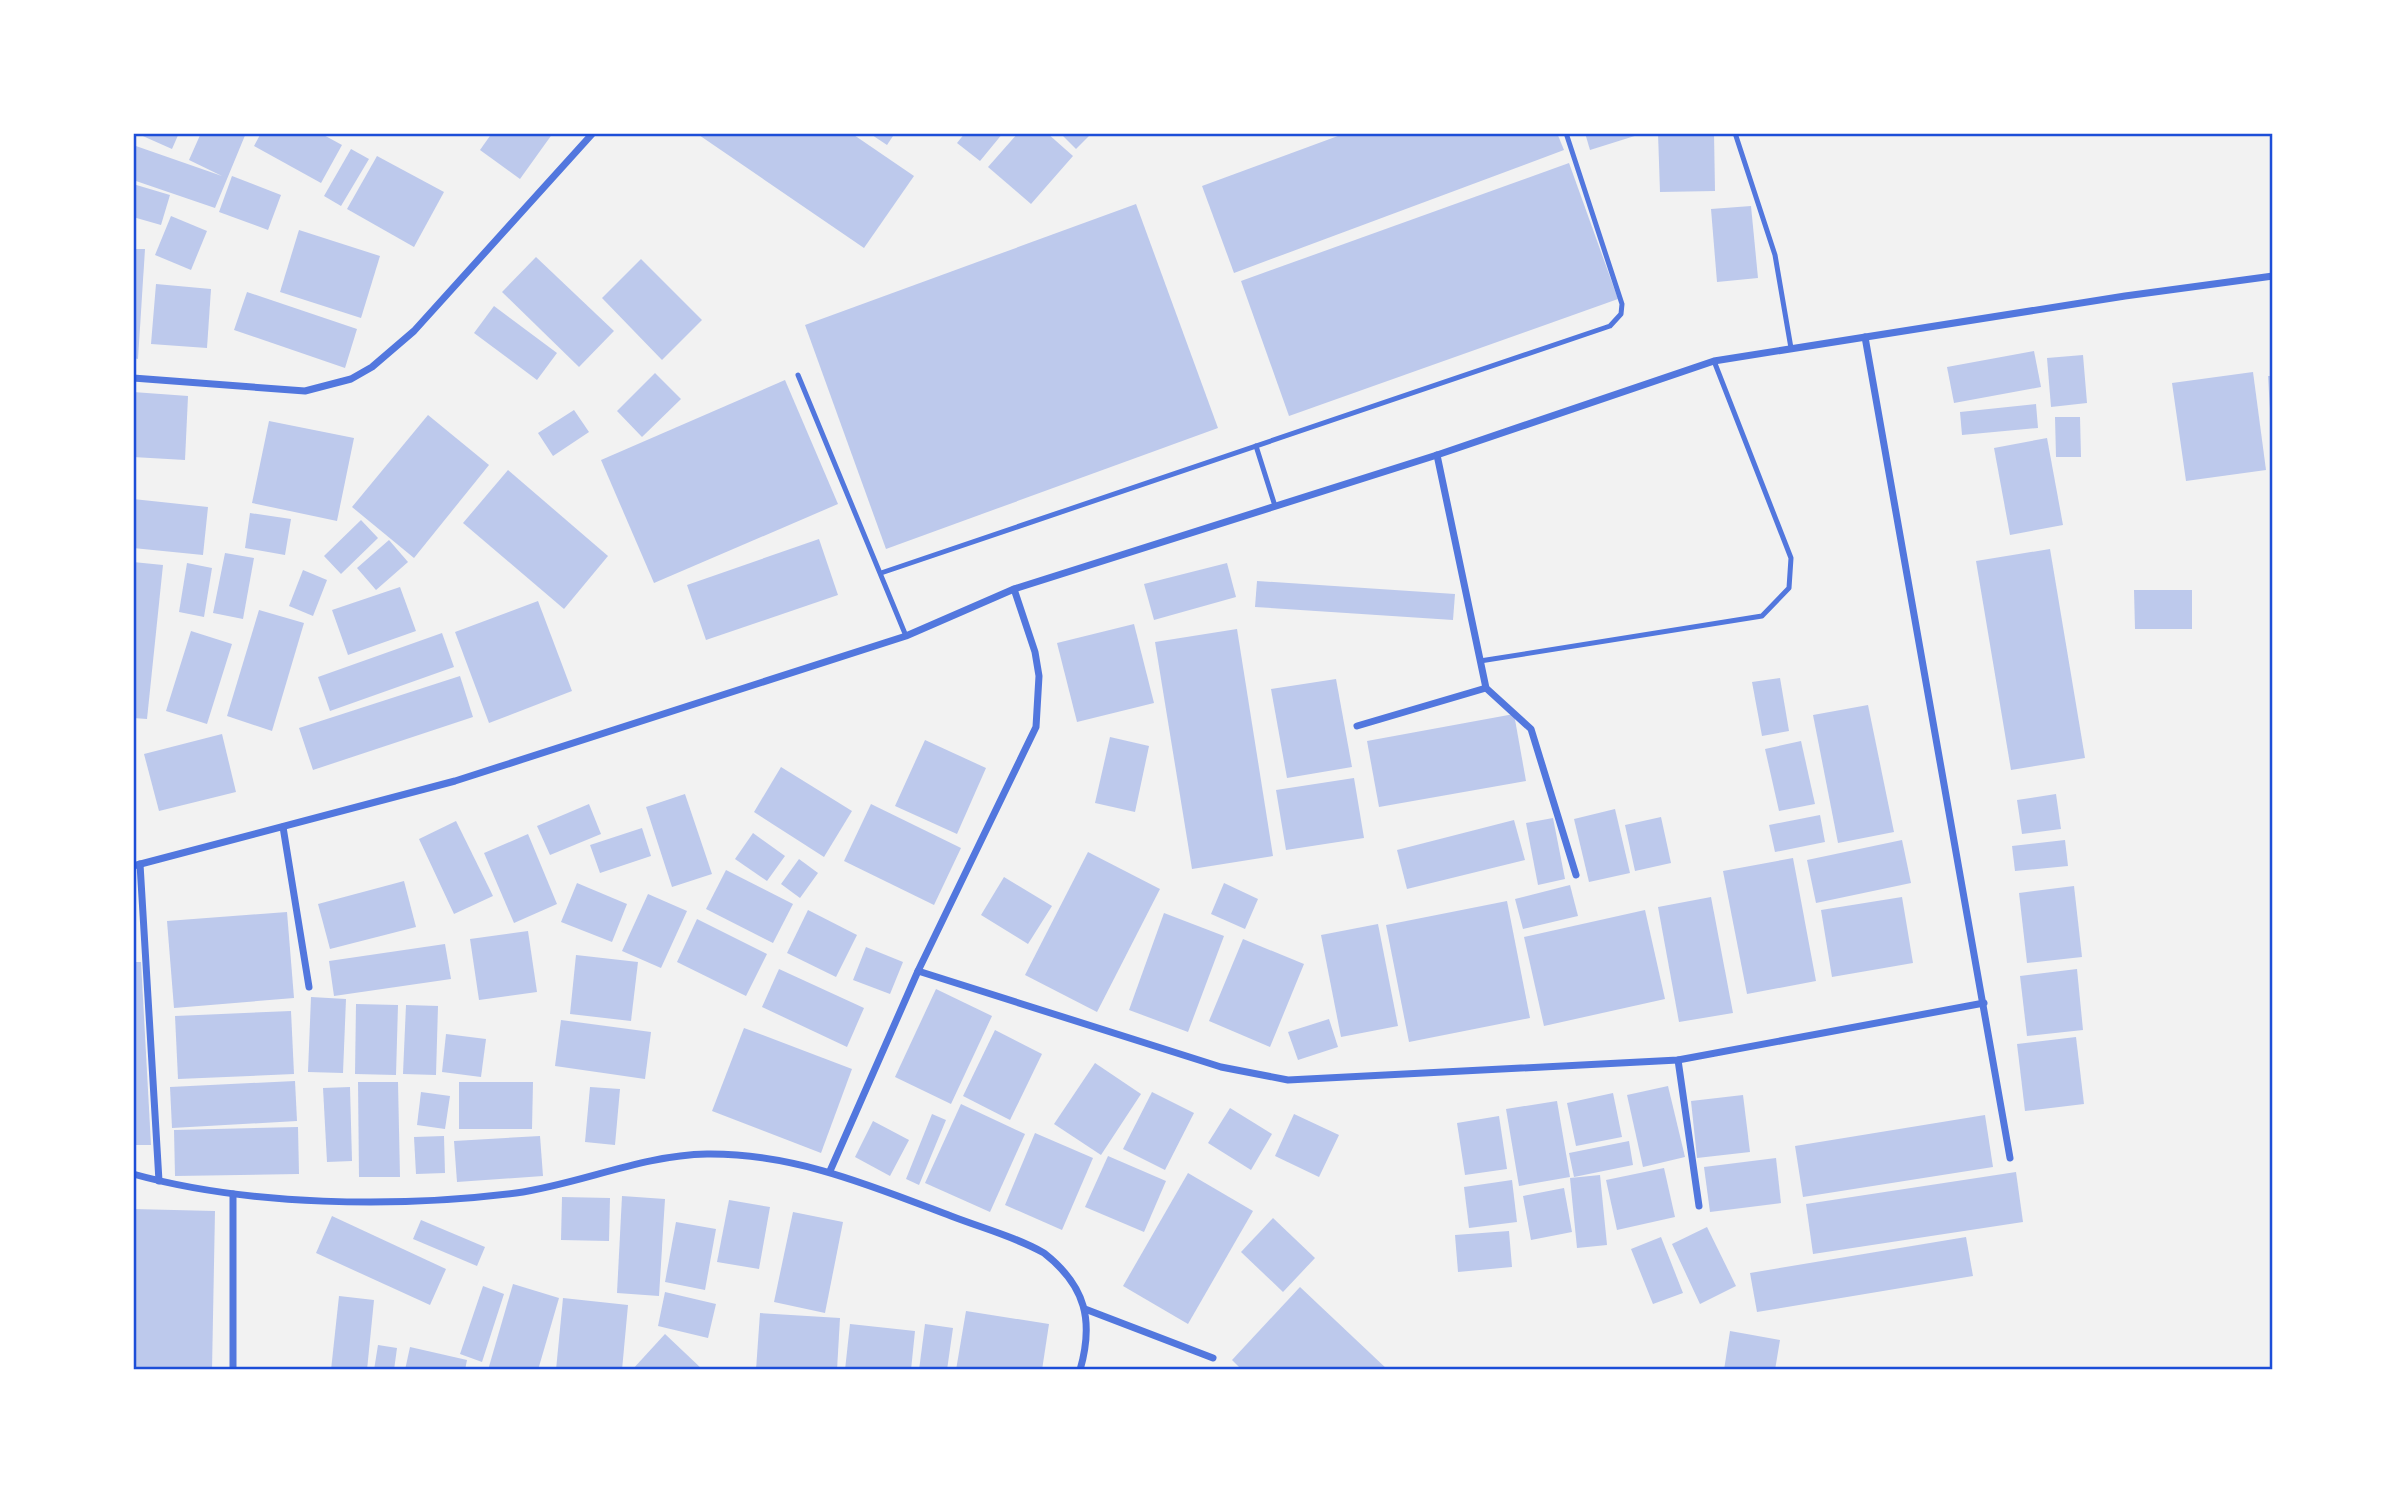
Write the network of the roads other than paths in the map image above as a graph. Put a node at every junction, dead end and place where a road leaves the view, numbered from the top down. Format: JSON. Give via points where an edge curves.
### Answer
{"nodes":[{"id":1,"x":593,"y":133,"type":"edge"},
{"id":2,"x":1566,"y":133,"type":"edge"},
{"id":3,"x":1735,"y":133,"type":"edge"},
{"id":4,"x":2273,"y":275,"type":"edge"},
{"id":5,"x":1864,"y":337,"type":"junction"},
{"id":6,"x":1791,"y":348,"type":"junction"},
{"id":7,"x":1714,"y":361,"type":"junction"},
{"id":8,"x":798,"y":374,"type":"dead end"},
{"id":9,"x":133,"y":378,"type":"edge"},
{"id":10,"x":1256,"y":446,"type":"junction"},
{"id":11,"x":1437,"y":455,"type":"junction"},
{"id":12,"x":1275,"y":506,"type":"junction"},
{"id":13,"x":881,"y":573,"type":"junction"},
{"id":14,"x":1014,"y":589,"type":"junction"},
{"id":15,"x":906,"y":636,"type":"junction"},
{"id":16,"x":1480,"y":661,"type":"junction"},
{"id":17,"x":1486,"y":688,"type":"junction"},
{"id":18,"x":1357,"y":726,"type":"dead end"},
{"id":19,"x":284,"y":827,"type":"junction"},
{"id":20,"x":137,"y":865,"type":"edge"},
{"id":21,"x":1576,"y":875,"type":"dead end"},
{"id":22,"x":918,"y":971,"type":"junction"},
{"id":23,"x":309,"y":987,"type":"dead end"},
{"id":24,"x":1984,"y":1003,"type":"junction"},
{"id":25,"x":1678,"y":1060,"type":"junction"},
{"id":26,"x":2010,"y":1158,"type":"dead end"},
{"id":27,"x":830,"y":1171,"type":"junction"},
{"id":28,"x":133,"y":1174,"type":"edge"},
{"id":29,"x":159,"y":1181,"type":"junction"},
{"id":30,"x":233,"y":1194,"type":"junction"},
{"id":31,"x":1699,"y":1206,"type":"dead end"},
{"id":32,"x":1085,"y":1309,"type":"junction"},
{"id":33,"x":1213,"y":1358,"type":"dead end"},
{"id":34,"x":233,"y":1370,"type":"edge"},
{"id":35,"x":1080,"y":1370,"type":"edge"}],
"edges":[{"from":1,"to":9,"type":"street","via":[[414,331],[351,379],[305,391]]},
{"from":2,"to":10,"type":"lane","via":[[1620,296],[1617,320]]},
{"from":3,"to":6,"type":"lane","via":[[1775,255]]},
{"from":4,"to":5,"type":"street"},
{"from":5,"to":6,"type":"street"},
{"from":5,"to":24,"type":"street"},
{"from":6,"to":7,"type":"street"},
{"from":7,"to":11,"type":"street"},
{"from":7,"to":16,"type":"lane","via":[[1791,558],[1789,588],[1762,616]]},
{"from":8,"to":13,"type":"lane"},
{"from":10,"to":12,"type":"lane"},
{"from":10,"to":13,"type":"lane"},
{"from":11,"to":12,"type":"street"},
{"from":11,"to":16,"type":"street"},
{"from":12,"to":14,"type":"street"},
{"from":13,"to":15,"type":"lane"},
{"from":14,"to":15,"type":"street"},
{"from":14,"to":22,"type":"street","via":[[1040,676],[1036,727]]},
{"from":15,"to":19,"type":"street","via":[[455,781]]},
{"from":16,"to":17,"type":"street"},
{"from":17,"to":18,"type":"street"},
{"from":17,"to":21,"type":"street","via":[[1531,729]]},
{"from":19,"to":20,"type":"street"},
{"from":19,"to":23,"type":"street"},
{"from":20,"to":29,"type":"street"},
{"from":22,"to":25,"type":"street","via":[[1266,1078]]},
{"from":22,"to":27,"type":"street"},
{"from":24,"to":25,"type":"street"},
{"from":24,"to":26,"type":"street"},
{"from":25,"to":31,"type":"street"},
{"from":27,"to":30,"type":"street","via":[[752,1156],[704,1154],[618,1167],[518,1192],[382,1203]]},
{"from":27,"to":32,"type":"street","via":[[1033,1247],[1058,1264]]},
{"from":28,"to":29,"type":"street"},
{"from":29,"to":30,"type":"street"},
{"from":30,"to":34,"type":"street"},
{"from":32,"to":33,"type":"street"},
{"from":32,"to":35,"type":"street","via":[[1088,1343]]}]}
